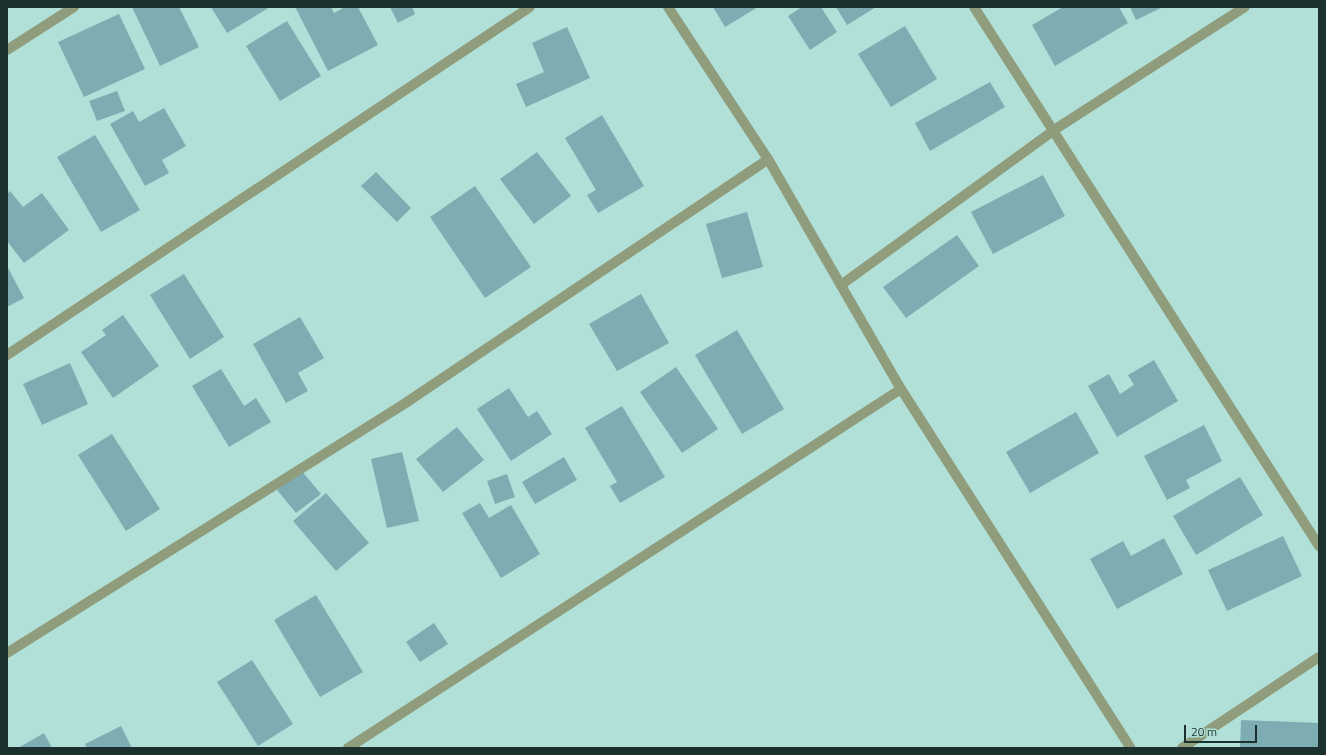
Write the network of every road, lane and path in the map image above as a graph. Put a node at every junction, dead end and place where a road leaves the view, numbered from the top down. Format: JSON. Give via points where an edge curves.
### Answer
{"nodes":[{"id":1,"x":74,"y":7,"type":"edge"},
{"id":2,"x":530,"y":7,"type":"edge"},
{"id":3,"x":668,"y":7,"type":"edge"},
{"id":4,"x":974,"y":7,"type":"edge"},
{"id":5,"x":1245,"y":7,"type":"edge"},
{"id":6,"x":7,"y":50,"type":"edge"},
{"id":7,"x":1054,"y":130,"type":"junction"},
{"id":8,"x":768,"y":159,"type":"junction"},
{"id":9,"x":841,"y":285,"type":"junction"},
{"id":10,"x":7,"y":355,"type":"edge"},
{"id":11,"x":901,"y":389,"type":"junction"},
{"id":12,"x":1319,"y":546,"type":"edge"},
{"id":13,"x":7,"y":653,"type":"edge"},
{"id":14,"x":1319,"y":657,"type":"edge"},
{"id":15,"x":348,"y":748,"type":"edge"},
{"id":16,"x":1131,"y":748,"type":"edge"},
{"id":17,"x":1182,"y":748,"type":"edge"}],
"edges":[{"from":1,"to":6,"type":"street"},
{"from":2,"to":10,"type":"street"},
{"from":3,"to":8,"type":"street"},
{"from":4,"to":7,"type":"street"},
{"from":5,"to":7,"type":"street"},
{"from":7,"to":9,"type":"street"},
{"from":7,"to":12,"type":"street"},
{"from":8,"to":9,"type":"street"},
{"from":8,"to":13,"type":"street","via":[[407,402]]},
{"from":9,"to":11,"type":"street"},
{"from":11,"to":15,"type":"street"},
{"from":11,"to":16,"type":"street"},
{"from":14,"to":17,"type":"street"}]}
